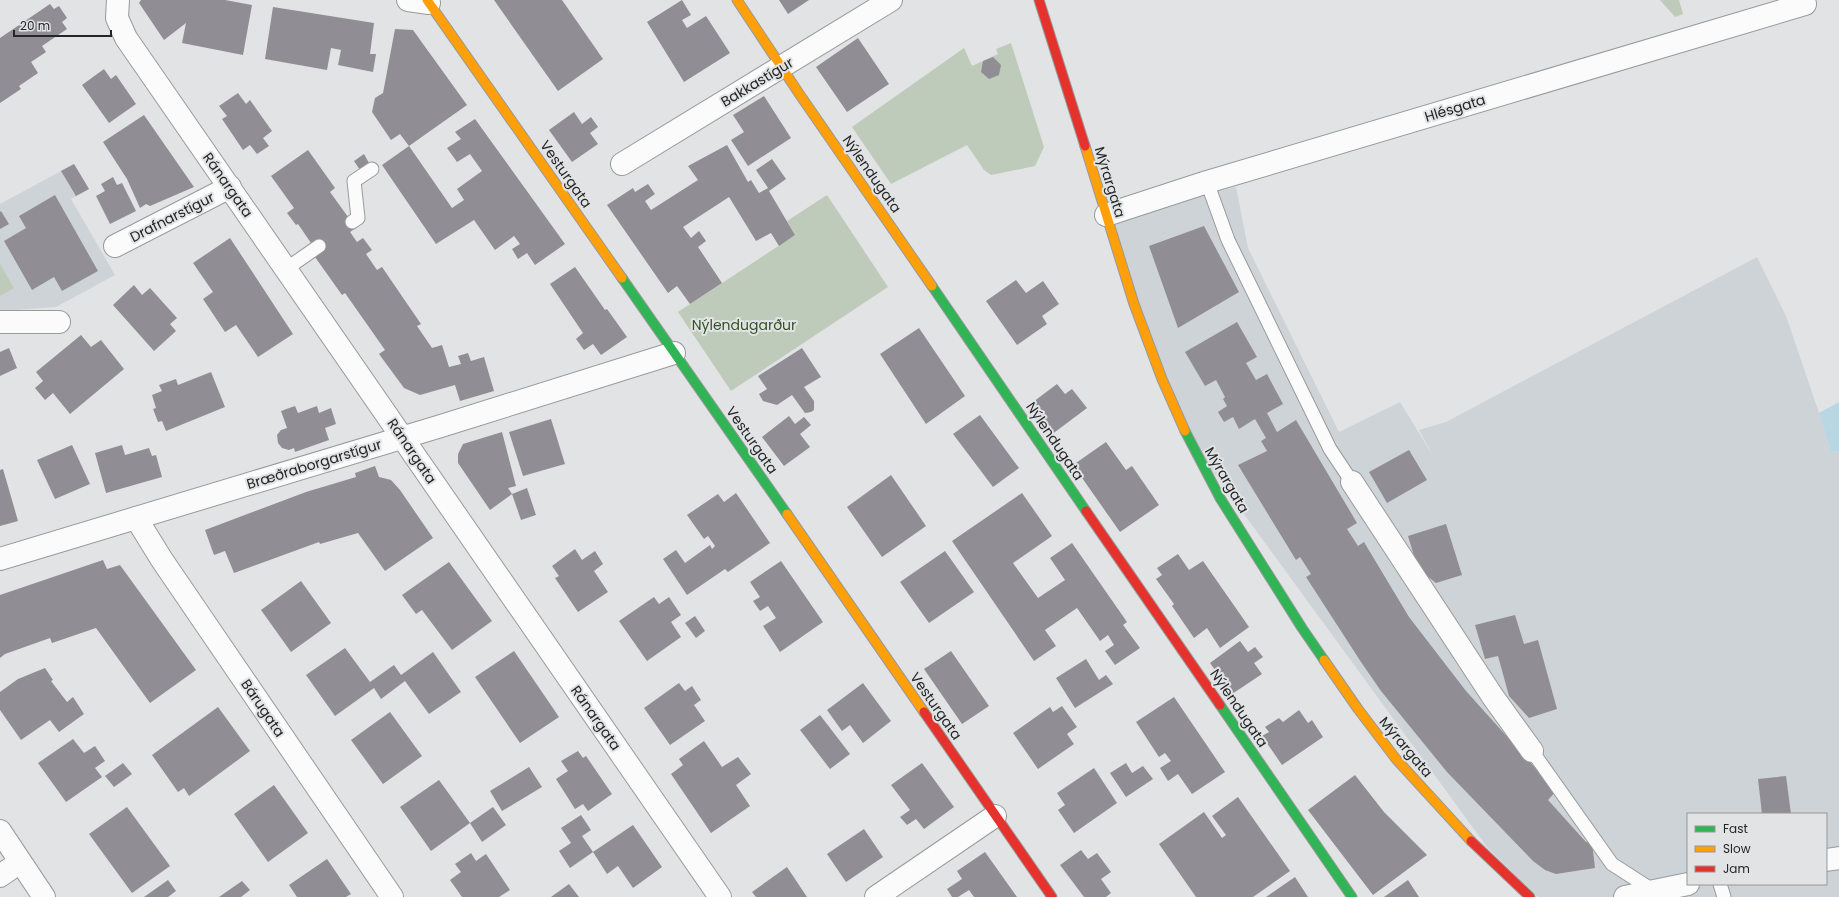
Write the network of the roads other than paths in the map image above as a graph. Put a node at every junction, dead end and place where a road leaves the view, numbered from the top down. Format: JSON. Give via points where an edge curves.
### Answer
{"nodes":[{"id":1,"x":118,"y":0,"type":"edge"},
{"id":2,"x":737,"y":0,"type":"edge"},
{"id":3,"x":891,"y":0,"type":"edge"},
{"id":4,"x":1039,"y":0,"type":"edge"},
{"id":5,"x":421,"y":1,"type":"edge"},
{"id":6,"x":1805,"y":4,"type":"dead end"},
{"id":7,"x":781,"y":67,"type":"junction"},
{"id":8,"x":622,"y":164,"type":"dead end"},
{"id":9,"x":372,"y":169,"type":"dead end"},
{"id":10,"x":1207,"y":182,"type":"junction"},
{"id":11,"x":230,"y":187,"type":"junction"},
{"id":12,"x":1106,"y":216,"type":"junction"},
{"id":13,"x":352,"y":222,"type":"dead end"},
{"id":14,"x":115,"y":246,"type":"dead end"},
{"id":15,"x":319,"y":246,"type":"dead end"},
{"id":16,"x":286,"y":269,"type":"junction"},
{"id":17,"x":0,"y":322,"type":"edge"},
{"id":18,"x":59,"y":322,"type":"dead end"},
{"id":19,"x":674,"y":353,"type":"junction"},
{"id":20,"x":403,"y":437,"type":"junction"},
{"id":21,"x":1352,"y":482,"type":"joint"},
{"id":22,"x":136,"y":518,"type":"junction"},
{"id":23,"x":0,"y":559,"type":"edge"},
{"id":24,"x":1532,"y":751,"type":"joint"},
{"id":25,"x":995,"y":816,"type":"junction"},
{"id":26,"x":0,"y":831,"type":"edge"},
{"id":27,"x":1839,"y":858,"type":"edge"},
{"id":28,"x":1827,"y":860,"type":"edge"},
{"id":29,"x":20,"y":862,"type":"junction"},
{"id":30,"x":0,"y":876,"type":"edge"},
{"id":31,"x":1687,"y":884,"type":"edge"},
{"id":32,"x":1720,"y":885,"type":"edge"},
{"id":33,"x":1654,"y":891,"type":"junction"},
{"id":34,"x":44,"y":897,"type":"edge"},
{"id":35,"x":392,"y":897,"type":"edge"},
{"id":36,"x":720,"y":897,"type":"edge"},
{"id":37,"x":876,"y":897,"type":"edge"},
{"id":38,"x":1052,"y":897,"type":"edge"},
{"id":39,"x":1352,"y":897,"type":"edge"},
{"id":40,"x":1530,"y":897,"type":"edge"},
{"id":41,"x":1625,"y":897,"type":"edge"},
{"id":42,"x":1724,"y":897,"type":"edge"}],
"edges":[{"from":1,"to":11,"type":"street","name":"Ránargata","via":[[118,18],[126,38]]},
{"from":2,"to":7,"type":"street","name":"Nýlendugata"},
{"from":3,"to":7,"type":"street","name":"Bakkastígur"},
{"from":4,"to":12,"type":"street","name":"Mýrargata"},
{"from":5,"to":19,"type":"street","name":"Vesturgata"},
{"from":6,"to":10,"type":"street","name":"Hlésgata"},
{"from":7,"to":8,"type":"street","name":"Bakkastígur"},
{"from":7,"to":39,"type":"street","name":"Nýlendugata"},
{"from":9,"to":13,"type":"lane","via":[[354,182],[358,218]]},
{"from":10,"to":12,"type":"street","name":"Hlésgata"},
{"from":10,"to":21,"type":"lane","via":[[1228,240],[1330,449]]},
{"from":11,"to":14,"type":"street","name":"Drafnarstígur"},
{"from":11,"to":16,"type":"street","name":"Ránargata"},
{"from":12,"to":40,"type":"street","name":"Mýrargata","via":[[1134,304],[1187,436],[1220,498],[1263,568],[1358,709],[1396,759],[1464,835]]},
{"from":15,"to":16,"type":"lane"},
{"from":16,"to":20,"type":"street","name":"Ránargata"},
{"from":17,"to":18,"type":"street"},
{"from":19,"to":20,"type":"street","name":"Bræðraborgarstígur"},
{"from":19,"to":25,"type":"street","name":"Vesturgata"},
{"from":20,"to":22,"type":"street","name":"Bræðraborgarstígur"},
{"from":20,"to":36,"type":"street","name":"Ránargata"},
{"from":21,"to":24,"type":"street","via":[[1468,659]]},
{"from":22,"to":23,"type":"street","name":"Bræðraborgarstígur"},
{"from":22,"to":35,"type":"street","name":"Bárugata"},
{"from":24,"to":33,"type":"lane","via":[[1612,864]]},
{"from":25,"to":37,"type":"street"},
{"from":25,"to":38,"type":"street","name":"Vesturgata"},
{"from":26,"to":29,"type":"street"},
{"from":27,"to":28,"type":"street"},
{"from":29,"to":30,"type":"street"},
{"from":29,"to":34,"type":"street"},
{"from":31,"to":33,"type":"street"},
{"from":32,"to":42,"type":"lane"},
{"from":33,"to":41,"type":"street"}]}
